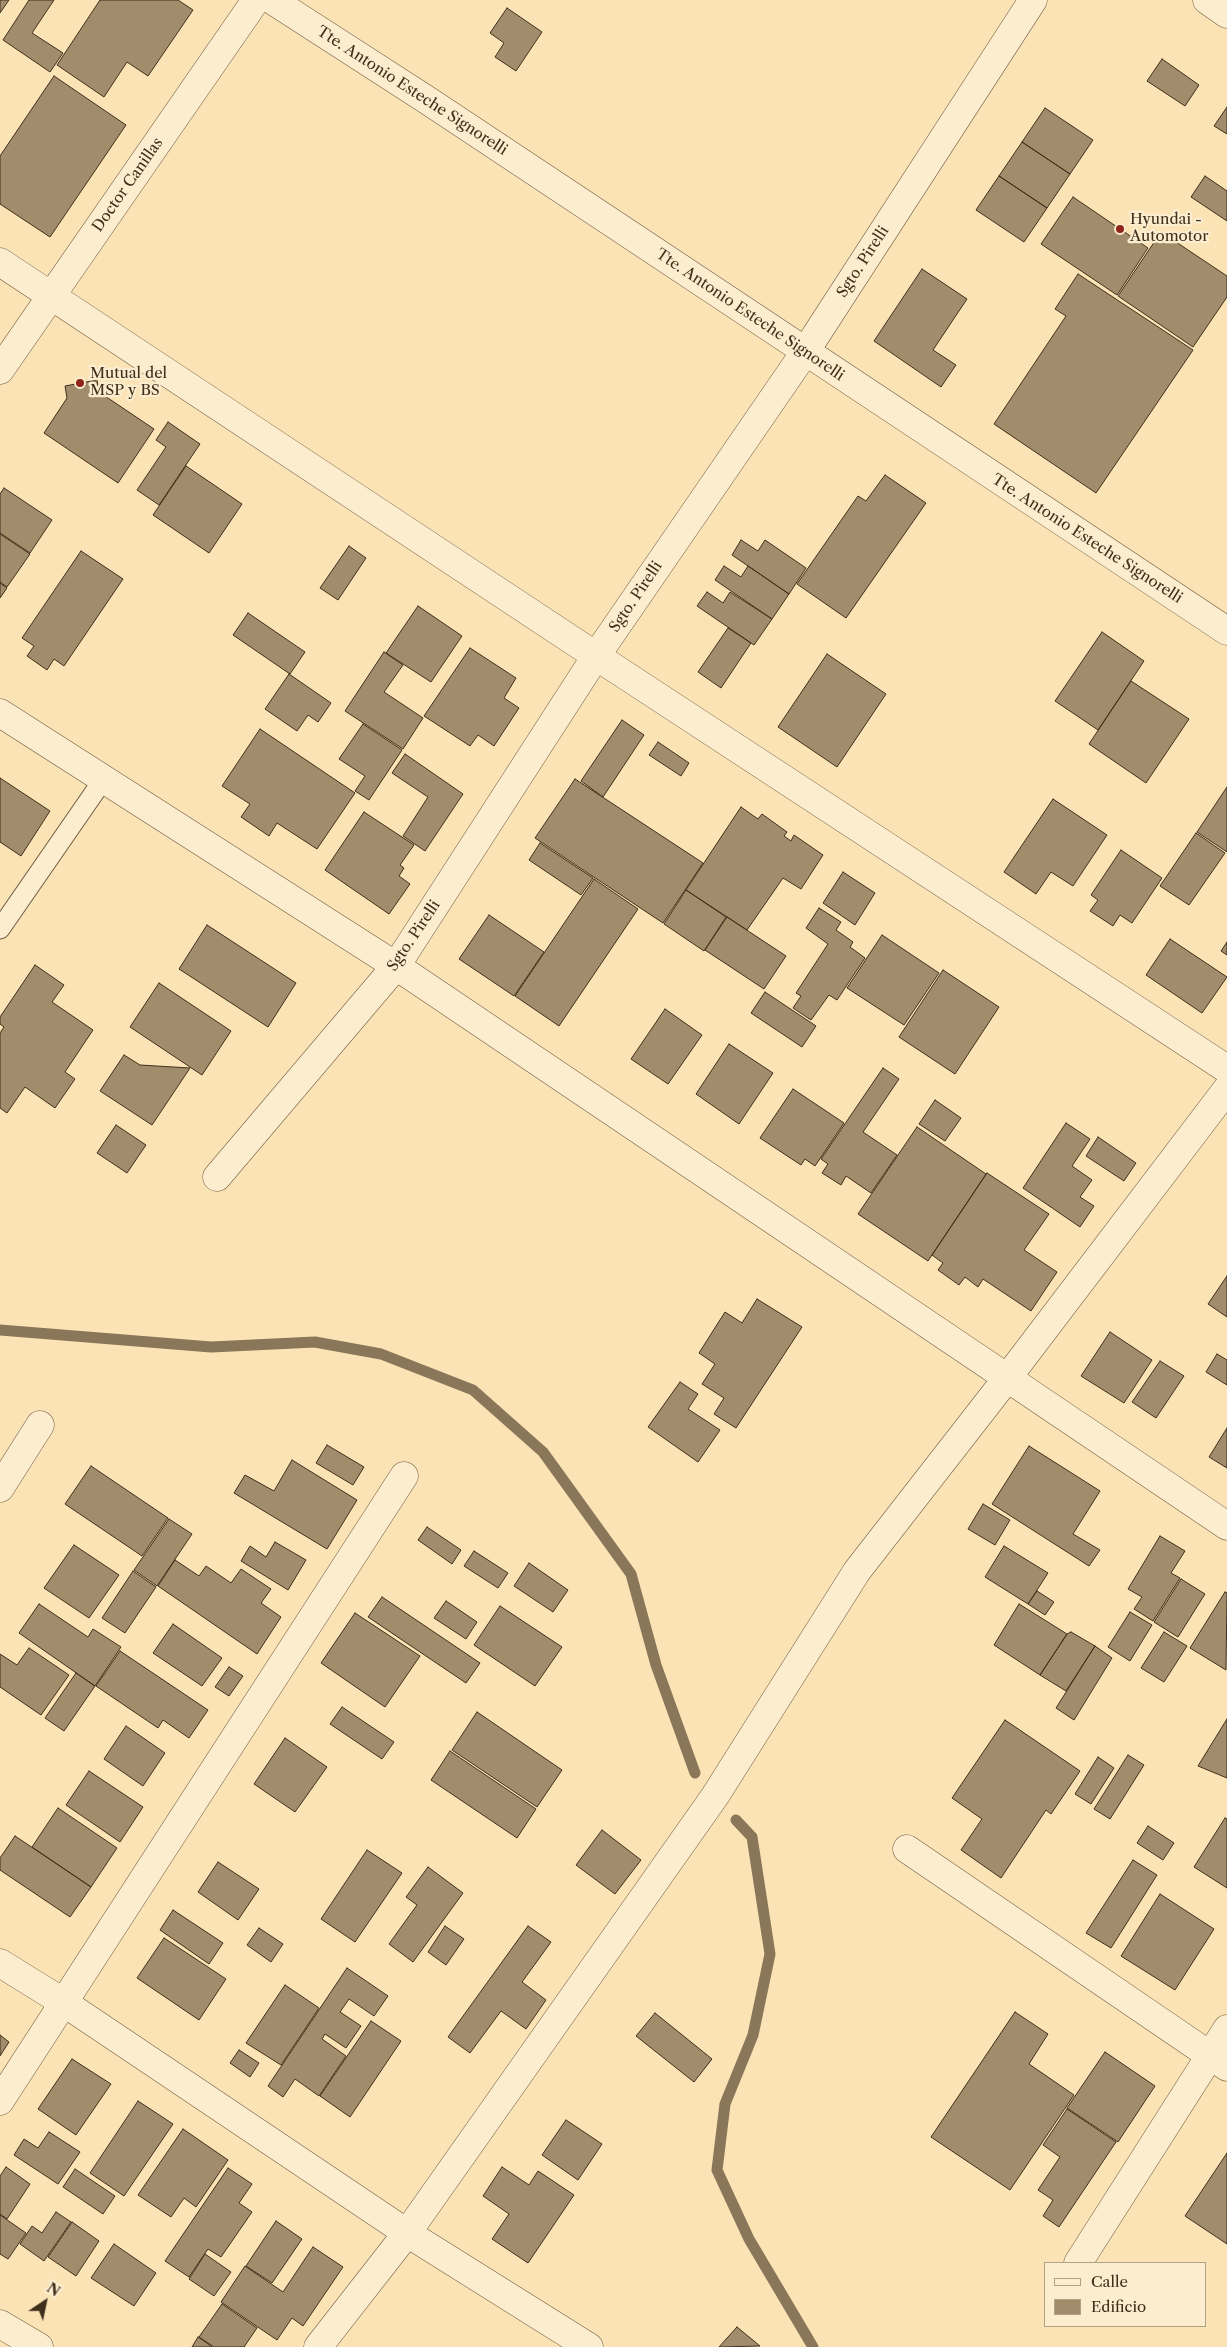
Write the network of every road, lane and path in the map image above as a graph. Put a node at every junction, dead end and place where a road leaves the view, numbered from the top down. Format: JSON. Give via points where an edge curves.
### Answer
{"nodes":[{"id":1,"x":256,"y":0,"type":"edge"},
{"id":2,"x":272,"y":0,"type":"edge"},
{"id":3,"x":1033,"y":0,"type":"edge"},
{"id":4,"x":1207,"y":0,"type":"edge"},
{"id":5,"x":1227,"y":14,"type":"edge"},
{"id":6,"x":0,"y":262,"type":"edge"},
{"id":7,"x":51,"y":296,"type":"junction"},
{"id":8,"x":805,"y":352,"type":"junction"},
{"id":9,"x":0,"y":370,"type":"edge"},
{"id":10,"x":1227,"y":631,"type":"edge"},
{"id":11,"x":596,"y":656,"type":"junction"},
{"id":12,"x":0,"y":713,"type":"edge"},
{"id":13,"x":103,"y":780,"type":"junction"},
{"id":14,"x":0,"y":929,"type":"edge"},
{"id":15,"x":396,"y":966,"type":"junction"},
{"id":16,"x":1227,"y":1069,"type":"edge"},
{"id":17,"x":1227,"y":1089,"type":"edge"},
{"id":18,"x":217,"y":1178,"type":"dead end"},
{"id":19,"x":1008,"y":1377,"type":"junction"},
{"id":20,"x":40,"y":1424,"type":"dead end"},
{"id":21,"x":404,"y":1476,"type":"dead end"},
{"id":22,"x":0,"y":1488,"type":"edge"},
{"id":23,"x":1227,"y":1526,"type":"edge"},
{"id":24,"x":908,"y":1849,"type":"dead end"},
{"id":25,"x":0,"y":1963,"type":"edge"},
{"id":26,"x":63,"y":2002,"type":"junction"},
{"id":27,"x":1227,"y":2029,"type":"edge"},
{"id":28,"x":1218,"y":2061,"type":"edge"},
{"id":29,"x":0,"y":2101,"type":"edge"},
{"id":30,"x":407,"y":2233,"type":"junction"},
{"id":31,"x":1079,"y":2262,"type":"edge"},
{"id":32,"x":0,"y":2324,"type":"edge"},
{"id":33,"x":39,"y":2347,"type":"edge"},
{"id":34,"x":318,"y":2347,"type":"edge"},
{"id":35,"x":589,"y":2347,"type":"edge"}],
"edges":[{"from":1,"to":7,"type":"street","name":"Doctor Canillas"},
{"from":2,"to":8,"type":"street","name":"Tte. Antonio Esteche Signorelli"},
{"from":3,"to":8,"type":"street","name":"Sgto. Pirelli"},
{"from":4,"to":5,"type":"street"},
{"from":6,"to":7,"type":"street"},
{"from":7,"to":9,"type":"street","name":"Doctor Canillas"},
{"from":7,"to":11,"type":"street"},
{"from":8,"to":10,"type":"street","name":"Tte. Antonio Esteche Signorelli"},
{"from":8,"to":11,"type":"street","name":"Sgto. Pirelli"},
{"from":11,"to":15,"type":"street","name":"Sgto. Pirelli"},
{"from":11,"to":16,"type":"street"},
{"from":12,"to":13,"type":"street"},
{"from":13,"to":14,"type":"lane"},
{"from":13,"to":15,"type":"street"},
{"from":15,"to":18,"type":"street","name":"Sgto. Pirelli"},
{"from":15,"to":19,"type":"street"},
{"from":17,"to":19,"type":"street"},
{"from":19,"to":23,"type":"street"},
{"from":19,"to":30,"type":"street","via":[[857,1571],[715,1796]]},
{"from":20,"to":22,"type":"street"},
{"from":21,"to":26,"type":"street"},
{"from":24,"to":28,"type":"street"},
{"from":25,"to":26,"type":"street"},
{"from":26,"to":29,"type":"street"},
{"from":26,"to":30,"type":"street"},
{"from":27,"to":28,"type":"street"},
{"from":28,"to":31,"type":"street"},
{"from":30,"to":34,"type":"street"},
{"from":30,"to":35,"type":"street"},
{"from":32,"to":33,"type":"street"}]}
